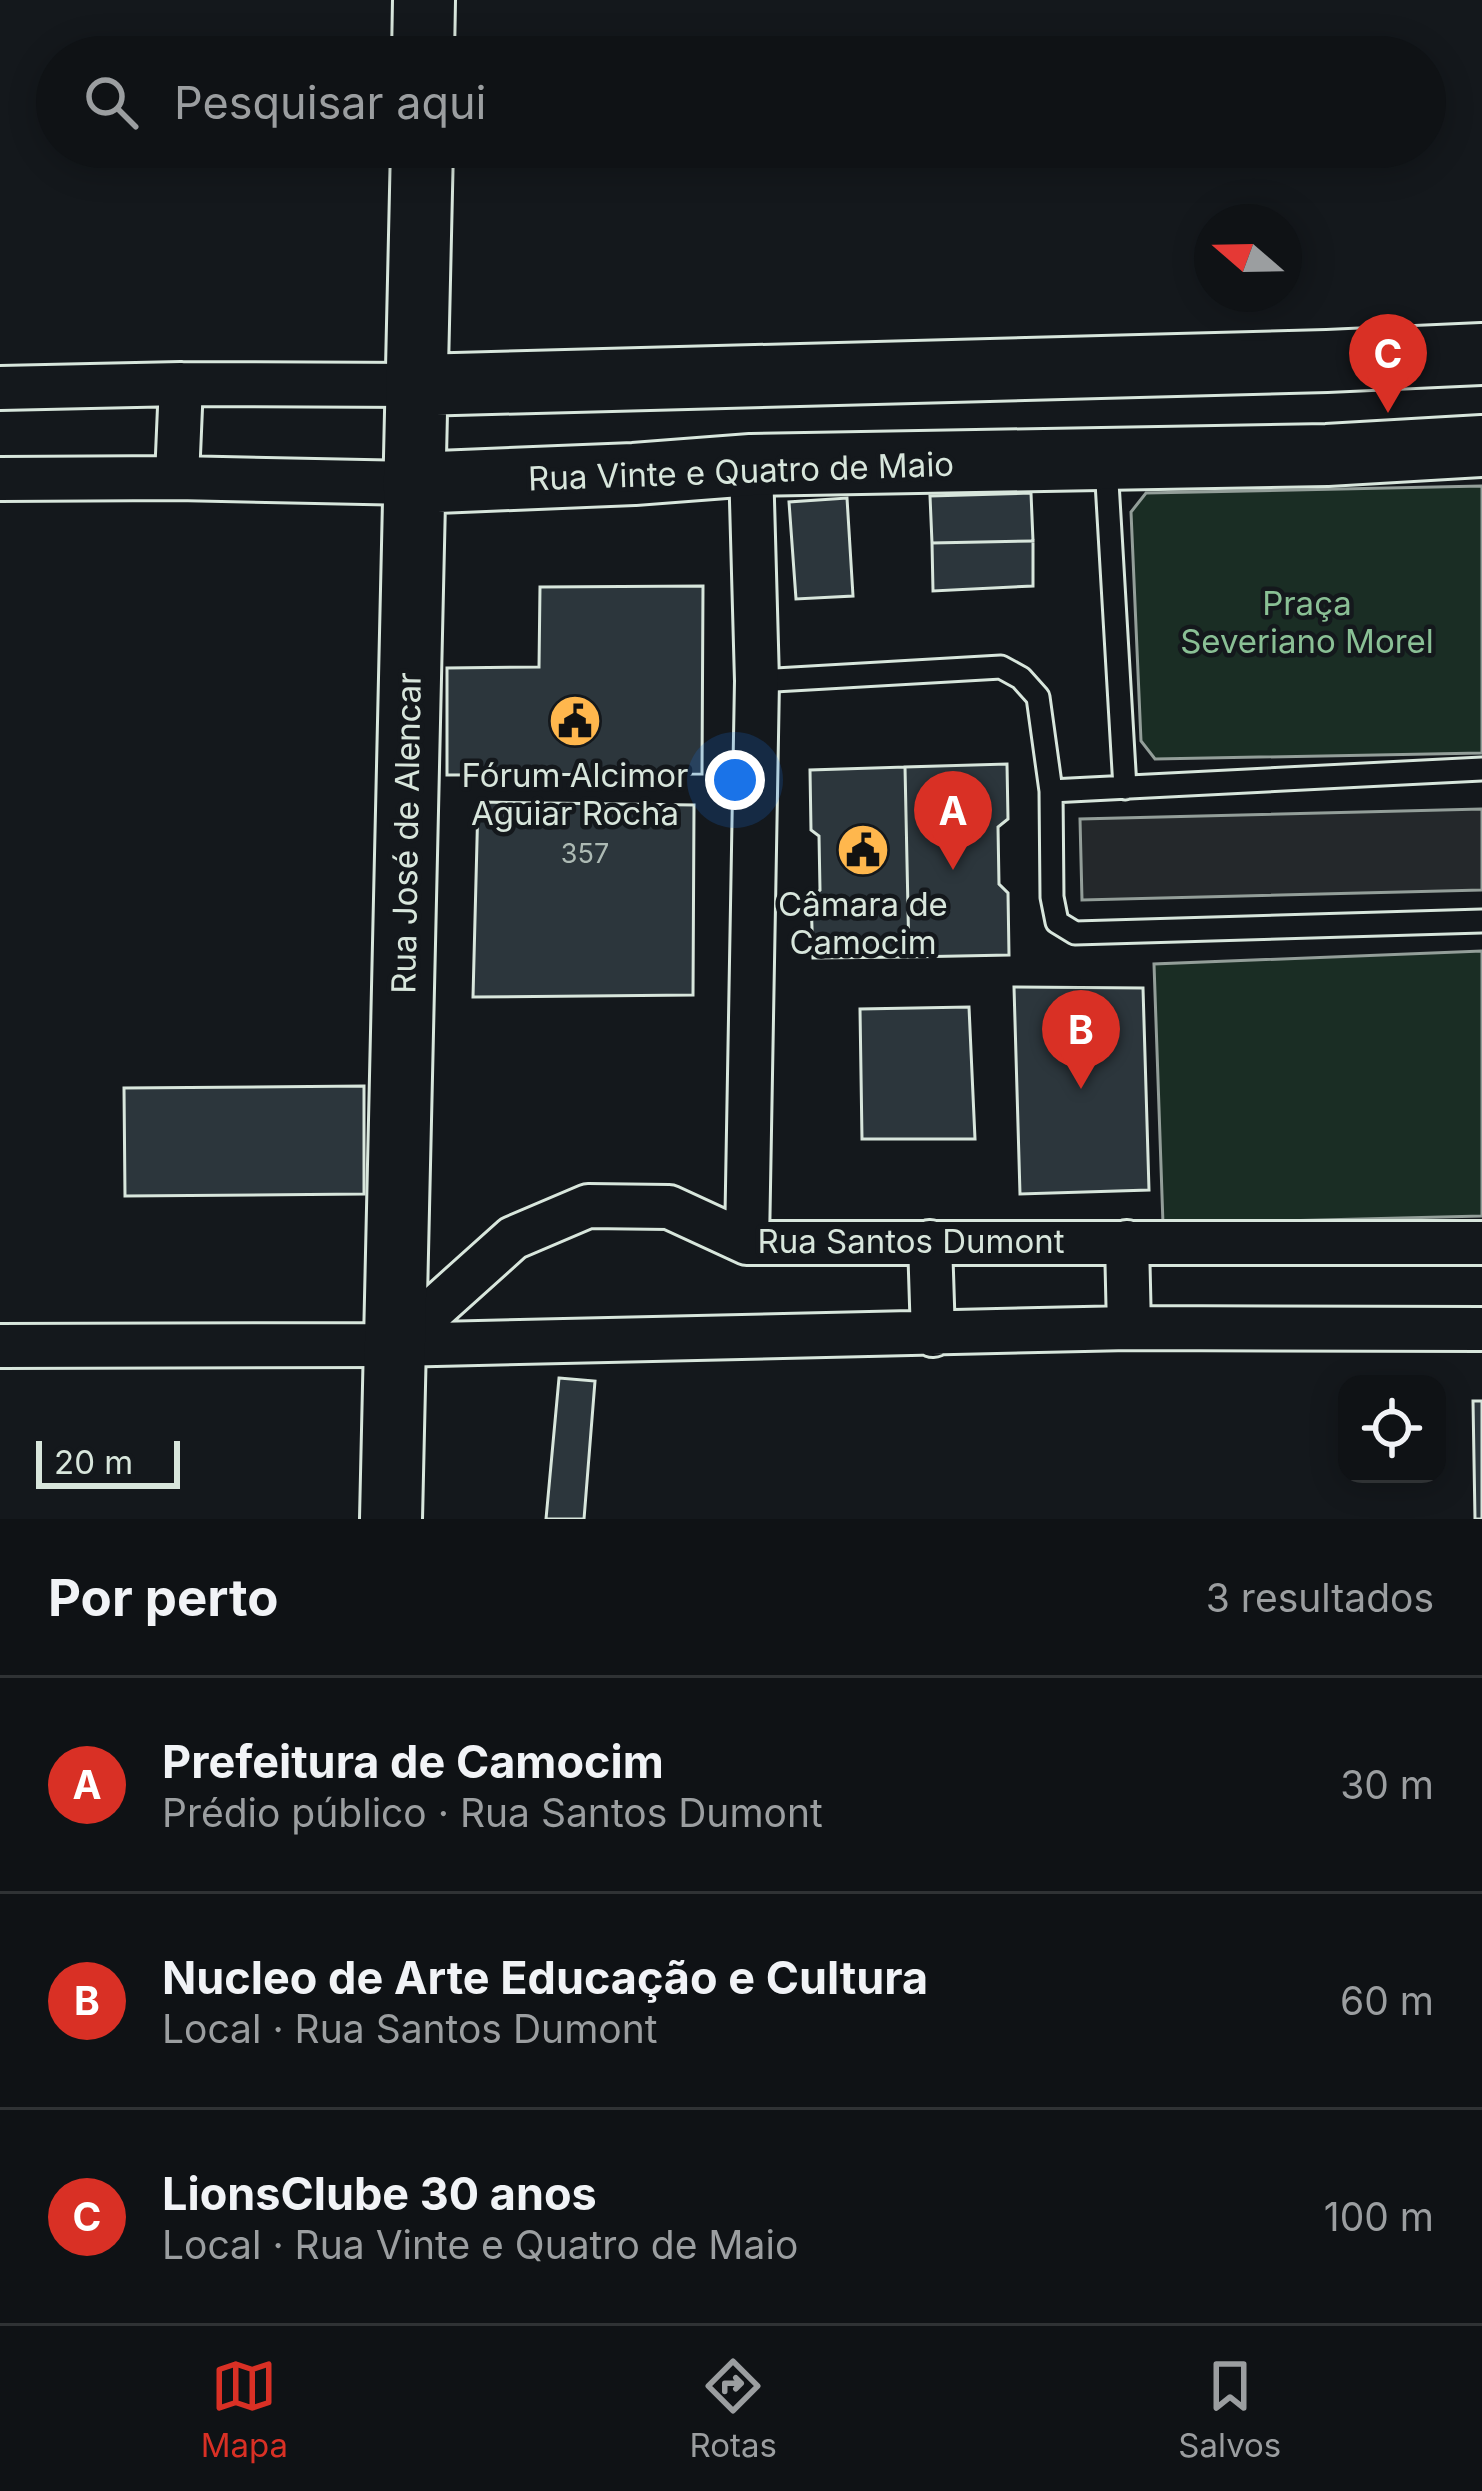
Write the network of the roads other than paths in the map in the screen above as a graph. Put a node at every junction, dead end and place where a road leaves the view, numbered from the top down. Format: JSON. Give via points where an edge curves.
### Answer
{"nodes":[{"id":1,"x":424,"y":0,"type":"edge"},
{"id":2,"x":423,"y":36,"type":"edge"},
{"id":3,"x":422,"y":168,"type":"edge"},
{"id":4,"x":1482,"y":354,"type":"edge"},
{"id":5,"x":1327,"y":362,"type":"junction"},
{"id":6,"x":1162,"y":365,"type":"junction"},
{"id":7,"x":888,"y":372,"type":"junction"},
{"id":8,"x":632,"y":380,"type":"junction"},
{"id":9,"x":181,"y":384,"type":"junction"},
{"id":10,"x":418,"y":385,"type":"junction"},
{"id":11,"x":0,"y":388,"type":"edge"},
{"id":12,"x":1482,"y":446,"type":"edge"},
{"id":13,"x":1328,"y":455,"type":"junction"},
{"id":14,"x":1164,"y":456,"type":"junction"},
{"id":15,"x":1105,"y":458,"type":"junction"},
{"id":16,"x":885,"y":464,"type":"junction"},
{"id":17,"x":751,"y":465,"type":"junction"},
{"id":18,"x":634,"y":474,"type":"junction"},
{"id":19,"x":0,"y":478,"type":"edge"},
{"id":20,"x":177,"y":478,"type":"junction"},
{"id":21,"x":413,"y":483,"type":"junction"},
{"id":22,"x":757,"y":681,"type":"junction"},
{"id":23,"x":1482,"y":770,"type":"edge"},
{"id":24,"x":1125,"y":788,"type":"junction"},
{"id":25,"x":1052,"y":791,"type":"junction"},
{"id":26,"x":1482,"y":922,"type":"edge"},
{"id":27,"x":930,"y":1242,"type":"junction"},
{"id":28,"x":1127,"y":1242,"type":"junction"},
{"id":29,"x":748,"y":1243,"type":"junction"},
{"id":30,"x":1482,"y":1243,"type":"edge"},
{"id":31,"x":1129,"y":1328,"type":"junction"},
{"id":32,"x":1482,"y":1329,"type":"edge"},
{"id":33,"x":933,"y":1334,"type":"junction"},
{"id":34,"x":394,"y":1345,"type":"junction"},
{"id":35,"x":0,"y":1346,"type":"edge"},
{"id":36,"x":391,"y":1519,"type":"edge"}],
"edges":[{"from":1,"to":2,"type":"street"},
{"from":3,"to":10,"type":"street","name":"Rua José de Alencar"},
{"from":4,"to":5,"type":"street"},
{"from":5,"to":6,"type":"street"},
{"from":5,"to":13,"type":"street"},
{"from":6,"to":7,"type":"street"},
{"from":6,"to":14,"type":"street"},
{"from":7,"to":8,"type":"street"},
{"from":7,"to":16,"type":"street"},
{"from":8,"to":10,"type":"street"},
{"from":8,"to":18,"type":"street"},
{"from":9,"to":10,"type":"street"},
{"from":9,"to":11,"type":"street"},
{"from":9,"to":20,"type":"street"},
{"from":10,"to":21,"type":"street","name":"Rua José de Alencar"},
{"from":12,"to":13,"type":"street","name":"Rua Vinte e Quatro de Maio"},
{"from":13,"to":14,"type":"street","name":"Rua Vinte e Quatro de Maio"},
{"from":14,"to":15,"type":"street","name":"Rua Vinte e Quatro de Maio"},
{"from":15,"to":16,"type":"street","name":"Rua Vinte e Quatro de Maio"},
{"from":15,"to":24,"type":"lane"},
{"from":16,"to":17,"type":"street","name":"Rua Vinte e Quatro de Maio"},
{"from":17,"to":18,"type":"street","name":"Rua Vinte e Quatro de Maio"},
{"from":17,"to":22,"type":"street"},
{"from":18,"to":21,"type":"street","name":"Rua Vinte e Quatro de Maio"},
{"from":19,"to":20,"type":"street","name":"Rua Vinte e Quatro de Maio"},
{"from":20,"to":21,"type":"street","name":"Rua Vinte e Quatro de Maio"},
{"from":21,"to":34,"type":"street","name":"Rua José de Alencar"},
{"from":22,"to":25,"type":"lane","via":[[1001,667],[1038,697]]},
{"from":22,"to":29,"type":"street"},
{"from":23,"to":24,"type":"lane"},
{"from":24,"to":25,"type":"lane"},
{"from":25,"to":26,"type":"lane","via":[[1052,897],[1057,922],[1075,933]]},
{"from":27,"to":28,"type":"street","name":"Rua Santos Dumont"},
{"from":27,"to":29,"type":"street","name":"Rua Santos Dumont"},
{"from":27,"to":33,"type":"street"},
{"from":28,"to":30,"type":"street","name":"Rua Santos Dumont"},
{"from":28,"to":31,"type":"street"},
{"from":29,"to":34,"type":"street","name":"Rua Santos Dumont","via":[[669,1208],[588,1206],[513,1238]]},
{"from":31,"to":32,"type":"street"},
{"from":31,"to":33,"type":"street"},
{"from":33,"to":34,"type":"street"},
{"from":34,"to":35,"type":"street"},
{"from":34,"to":36,"type":"street","name":"Rua José de Alencar"}]}
